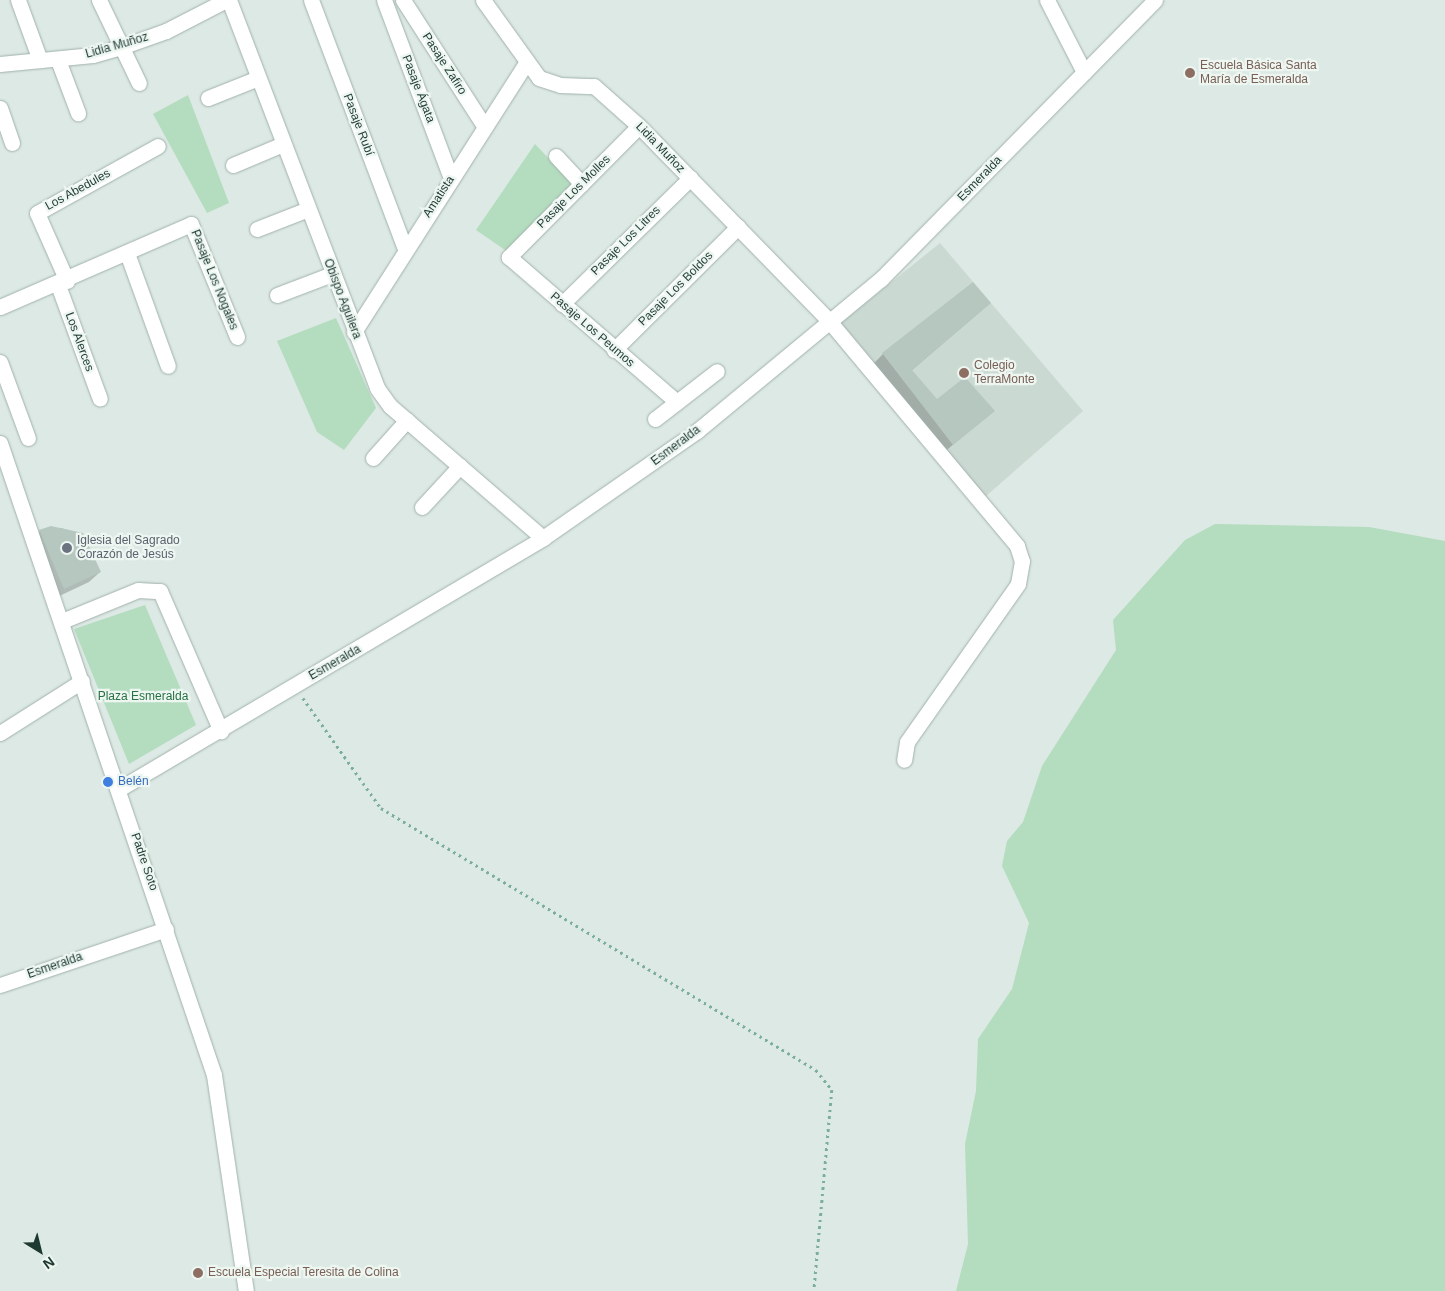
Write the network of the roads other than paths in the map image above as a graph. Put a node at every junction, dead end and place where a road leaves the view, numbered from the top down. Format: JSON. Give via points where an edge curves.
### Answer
{"nodes":[{"id":1,"x":18,"y":0,"type":"edge"},
{"id":2,"x":99,"y":0,"type":"edge"},
{"id":3,"x":228,"y":0,"type":"edge"},
{"id":4,"x":311,"y":0,"type":"edge"},
{"id":5,"x":384,"y":0,"type":"edge"},
{"id":6,"x":402,"y":0,"type":"edge"},
{"id":7,"x":483,"y":0,"type":"edge"},
{"id":8,"x":1047,"y":0,"type":"edge"},
{"id":9,"x":1155,"y":0,"type":"edge"},
{"id":10,"x":122,"y":47,"type":"junction"},
{"id":11,"x":40,"y":60,"type":"junction"},
{"id":12,"x":58,"y":60,"type":"junction"},
{"id":13,"x":526,"y":63,"type":"junction"},
{"id":14,"x":0,"y":64,"type":"edge"},
{"id":15,"x":1084,"y":72,"type":"junction"},
{"id":16,"x":258,"y":78,"type":"junction"},
{"id":17,"x":139,"y":83,"type":"dead end"},
{"id":18,"x":208,"y":98,"type":"dead end"},
{"id":19,"x":0,"y":108,"type":"edge"},
{"id":20,"x":78,"y":113,"type":"dead end"},
{"id":21,"x":639,"y":126,"type":"junction"},
{"id":22,"x":484,"y":127,"type":"junction"},
{"id":23,"x":12,"y":142,"type":"dead end"},
{"id":24,"x":283,"y":144,"type":"junction"},
{"id":25,"x":158,"y":146,"type":"dead end"},
{"id":26,"x":556,"y":156,"type":"dead end"},
{"id":27,"x":233,"y":164,"type":"dead end"},
{"id":28,"x":451,"y":178,"type":"junction"},
{"id":29,"x":690,"y":178,"type":"junction"},
{"id":30,"x":582,"y":184,"type":"junction"},
{"id":31,"x":308,"y":209,"type":"junction"},
{"id":32,"x":738,"y":227,"type":"junction"},
{"id":33,"x":257,"y":229,"type":"dead end"},
{"id":34,"x":405,"y":249,"type":"junction"},
{"id":35,"x":127,"y":253,"type":"junction"},
{"id":36,"x":509,"y":257,"type":"joint"},
{"id":37,"x":332,"y":274,"type":"junction"},
{"id":38,"x":62,"y":283,"type":"junction"},
{"id":39,"x":277,"y":295,"type":"dead end"},
{"id":40,"x":562,"y":304,"type":"junction"},
{"id":41,"x":0,"y":307,"type":"edge"},
{"id":42,"x":830,"y":322,"type":"junction"},
{"id":43,"x":354,"y":332,"type":"junction"},
{"id":44,"x":237,"y":337,"type":"dead end"},
{"id":45,"x":614,"y":350,"type":"junction"},
{"id":46,"x":0,"y":362,"type":"edge"},
{"id":47,"x":168,"y":366,"type":"dead end"},
{"id":48,"x":717,"y":371,"type":"dead end"},
{"id":49,"x":100,"y":399,"type":"dead end"},
{"id":50,"x":677,"y":402,"type":"junction"},
{"id":51,"x":655,"y":419,"type":"dead end"},
{"id":52,"x":407,"y":420,"type":"junction"},
{"id":53,"x":28,"y":438,"type":"dead end"},
{"id":54,"x":0,"y":443,"type":"edge"},
{"id":55,"x":373,"y":458,"type":"dead end"},
{"id":56,"x":460,"y":466,"type":"junction"},
{"id":57,"x":422,"y":507,"type":"dead end"},
{"id":58,"x":543,"y":538,"type":"junction"},
{"id":59,"x":62,"y":621,"type":"junction"},
{"id":60,"x":82,"y":681,"type":"junction"},
{"id":61,"x":221,"y":731,"type":"junction"},
{"id":62,"x":0,"y":733,"type":"edge"},
{"id":63,"x":904,"y":760,"type":"dead end"},
{"id":64,"x":119,"y":789,"type":"junction"},
{"id":65,"x":166,"y":929,"type":"junction"},
{"id":66,"x":0,"y":985,"type":"edge"},
{"id":67,"x":246,"y":1291,"type":"edge"}],
"edges":[{"from":1,"to":11,"type":"street"},
{"from":2,"to":10,"type":"street"},
{"from":3,"to":10,"type":"street","name":"Lidia Muñoz","via":[[166,31]]},
{"from":3,"to":16,"type":"street","name":"Obispo Aguilera"},
{"from":4,"to":34,"type":"street","name":"Pasaje Rubí"},
{"from":5,"to":28,"type":"street","name":"Pasaje Ágata"},
{"from":6,"to":22,"type":"street","name":"Pasaje Zafiro"},
{"from":7,"to":13,"type":"street","name":"Lidia Muñoz"},
{"from":8,"to":15,"type":"street"},
{"from":9,"to":15,"type":"street","name":"Esmeralda"},
{"from":10,"to":12,"type":"street","name":"Lidia Muñoz"},
{"from":10,"to":17,"type":"street"},
{"from":11,"to":12,"type":"street","name":"Lidia Muñoz"},
{"from":11,"to":14,"type":"street","name":"Lidia Muñoz"},
{"from":12,"to":20,"type":"street"},
{"from":13,"to":21,"type":"street","name":"Lidia Muñoz","via":[[539,78],[560,85],[594,86]]},
{"from":13,"to":22,"type":"street","name":"Amatista"},
{"from":15,"to":42,"type":"street","name":"Esmeralda","via":[[907,254]]},
{"from":16,"to":18,"type":"street"},
{"from":16,"to":24,"type":"street","name":"Obispo Aguilera"},
{"from":19,"to":23,"type":"street"},
{"from":21,"to":29,"type":"street","name":"Lidia Muñoz"},
{"from":21,"to":30,"type":"street","name":"Pasaje Los Molles"},
{"from":22,"to":28,"type":"street","name":"Amatista"},
{"from":24,"to":27,"type":"street"},
{"from":24,"to":31,"type":"street","name":"Obispo Aguilera"},
{"from":25,"to":38,"type":"street","name":"Los Abedules","via":[[37,213]]},
{"from":26,"to":30,"type":"street"},
{"from":28,"to":34,"type":"street","name":"Amatista"},
{"from":29,"to":32,"type":"street","name":"Lidia Muñoz"},
{"from":29,"to":40,"type":"street","name":"Pasaje Los Litres"},
{"from":30,"to":36,"type":"street","name":"Pasaje Los Molles"},
{"from":31,"to":33,"type":"street"},
{"from":31,"to":37,"type":"street","name":"Obispo Aguilera"},
{"from":32,"to":42,"type":"street","name":"Lidia Muñoz"},
{"from":32,"to":45,"type":"street","name":"Pasaje Los Boldos"},
{"from":34,"to":43,"type":"street","name":"Amatista"},
{"from":35,"to":38,"type":"street"},
{"from":35,"to":44,"type":"street","name":"Pasaje Los Nogales","via":[[191,224]]},
{"from":35,"to":47,"type":"street"},
{"from":36,"to":40,"type":"street","name":"Pasaje Los Peumos"},
{"from":37,"to":39,"type":"street"},
{"from":37,"to":43,"type":"street","name":"Obispo Aguilera"},
{"from":38,"to":41,"type":"street"},
{"from":38,"to":49,"type":"street","name":"Los Alerces"},
{"from":40,"to":45,"type":"street","name":"Pasaje Los Peumos"},
{"from":42,"to":58,"type":"street","name":"Esmeralda","via":[[660,459]]},
{"from":42,"to":63,"type":"street","name":"Lidia Muñoz","via":[[1017,546],[1022,561],[1018,584],[907,742]]},
{"from":43,"to":52,"type":"street","name":"Obispo Aguilera","via":[[376,388]]},
{"from":45,"to":50,"type":"street","name":"Pasaje Los Peumos"},
{"from":46,"to":53,"type":"street"},
{"from":48,"to":50,"type":"street"},
{"from":50,"to":51,"type":"street"},
{"from":52,"to":55,"type":"street"},
{"from":52,"to":56,"type":"street","name":"Obispo Aguilera"},
{"from":54,"to":59,"type":"street","name":"Padre Soto"},
{"from":56,"to":57,"type":"street"},
{"from":56,"to":58,"type":"street","name":"Obispo Aguilera"},
{"from":58,"to":61,"type":"street","name":"Esmeralda"},
{"from":59,"to":60,"type":"street","name":"Padre Soto"},
{"from":59,"to":61,"type":"street","via":[[138,590],[160,591]]},
{"from":60,"to":62,"type":"street"},
{"from":60,"to":64,"type":"street","name":"Padre Soto"},
{"from":61,"to":64,"type":"street","name":"Esmeralda"},
{"from":64,"to":65,"type":"street","name":"Padre Soto"},
{"from":65,"to":66,"type":"street","name":"Esmeralda"},
{"from":65,"to":67,"type":"street","name":"Padre Soto","via":[[214,1075]]}]}
